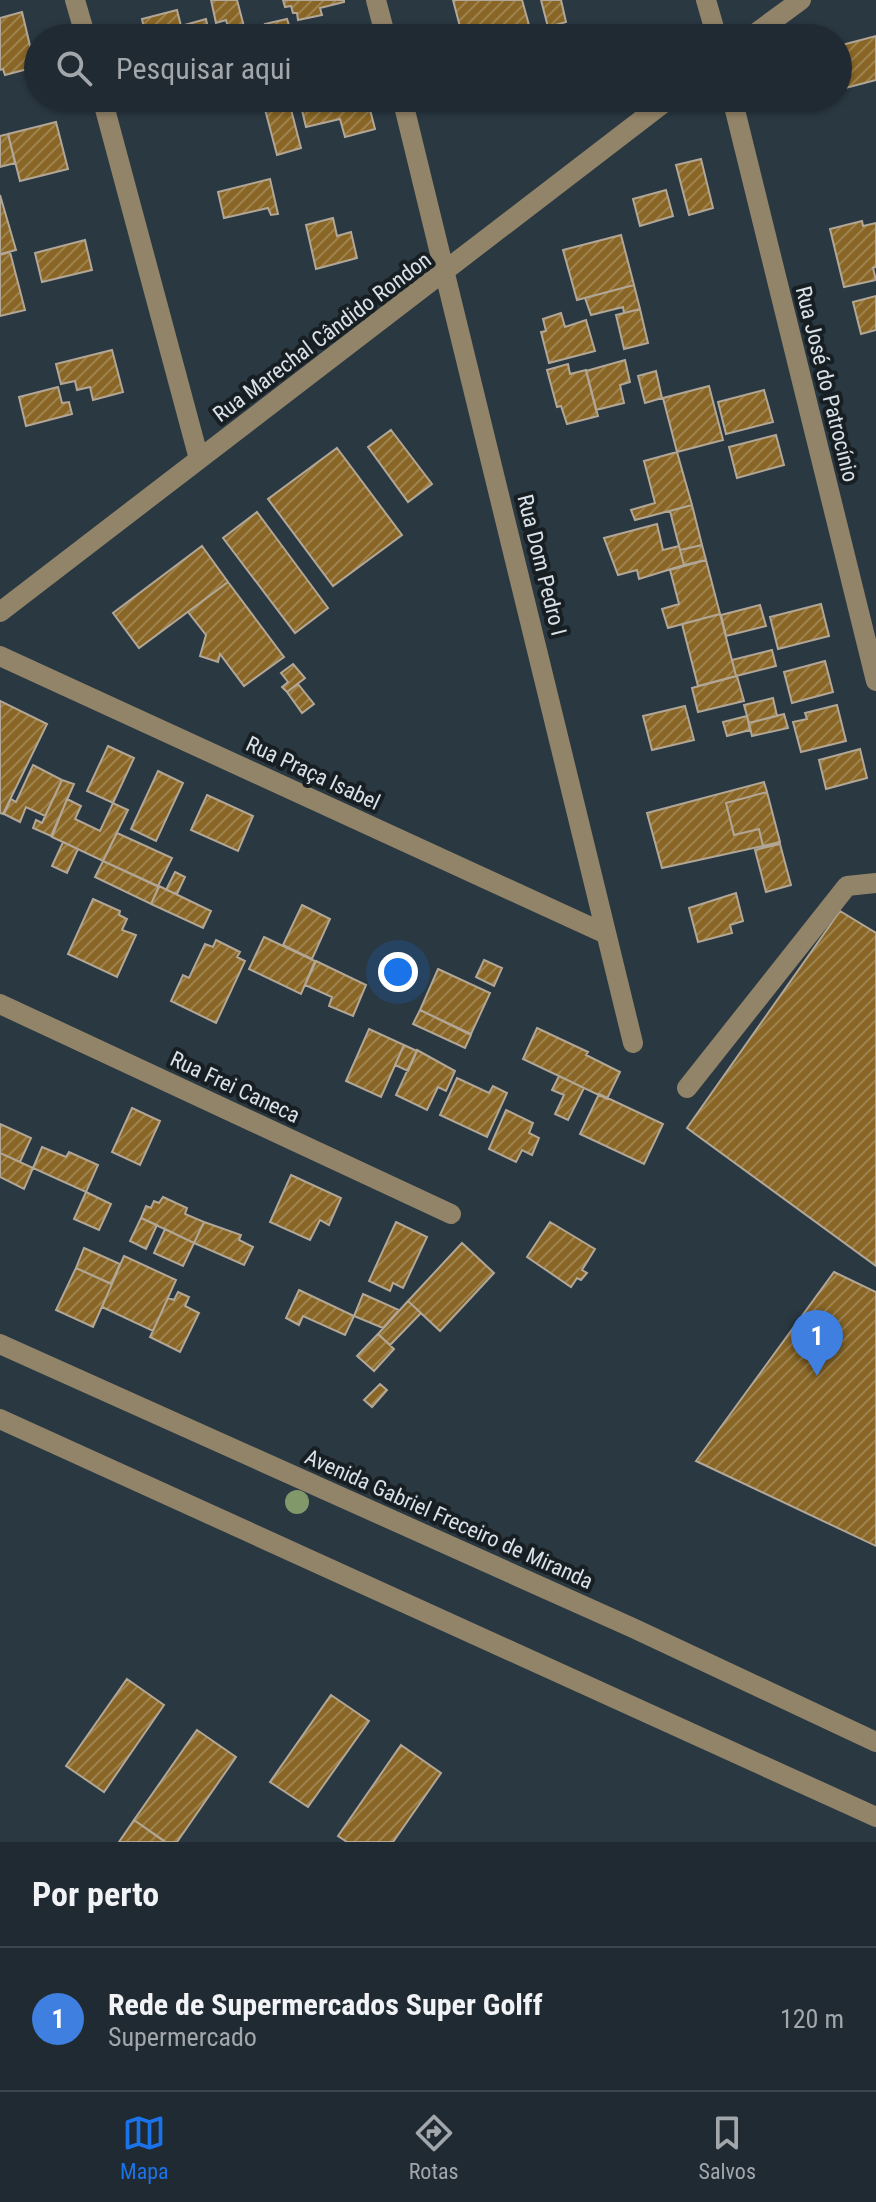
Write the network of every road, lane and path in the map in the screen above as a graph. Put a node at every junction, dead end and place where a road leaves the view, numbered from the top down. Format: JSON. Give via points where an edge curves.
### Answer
{"nodes":[{"id":1,"x":75,"y":0,"type":"edge"},
{"id":2,"x":376,"y":0,"type":"edge"},
{"id":3,"x":706,"y":0,"type":"edge"},
{"id":4,"x":801,"y":0,"type":"edge"},
{"id":5,"x":82,"y":24,"type":"edge"},
{"id":6,"x":382,"y":24,"type":"edge"},
{"id":7,"x":713,"y":24,"type":"edge"},
{"id":8,"x":768,"y":24,"type":"edge"},
{"id":9,"x":106,"y":112,"type":"edge"},
{"id":10,"x":406,"y":112,"type":"edge"},
{"id":11,"x":652,"y":112,"type":"edge"},
{"id":12,"x":735,"y":112,"type":"edge"},
{"id":13,"x":447,"y":273,"type":"junction"},
{"id":14,"x":199,"y":459,"type":"junction"},
{"id":15,"x":0,"y":612,"type":"edge"},
{"id":16,"x":0,"y":656,"type":"edge"},
{"id":17,"x":876,"y":681,"type":"edge"},
{"id":18,"x":876,"y":883,"type":"edge"},
{"id":19,"x":606,"y":934,"type":"junction"},
{"id":20,"x":0,"y":1004,"type":"edge"},
{"id":21,"x":633,"y":1043,"type":"dead end"},
{"id":22,"x":687,"y":1088,"type":"dead end"},
{"id":23,"x":451,"y":1214,"type":"dead end"},
{"id":24,"x":0,"y":1344,"type":"edge"},
{"id":25,"x":0,"y":1419,"type":"edge"},
{"id":26,"x":876,"y":1742,"type":"edge"},
{"id":27,"x":876,"y":1817,"type":"edge"}],
"edges":[{"from":1,"to":5,"type":"street"},
{"from":2,"to":6,"type":"street"},
{"from":3,"to":7,"type":"street"},
{"from":4,"to":8,"type":"street"},
{"from":9,"to":14,"type":"street"},
{"from":10,"to":13,"type":"street","name":"Rua Dom Pedro I"},
{"from":11,"to":13,"type":"street","name":"Rua Marechal Cândido Rondon"},
{"from":12,"to":17,"type":"street","name":"Rua José do Patrocínio"},
{"from":13,"to":14,"type":"street","name":"Rua Marechal Cândido Rondon"},
{"from":13,"to":19,"type":"street","name":"Rua Dom Pedro I"},
{"from":14,"to":15,"type":"street","name":"Rua Marechal Cândido Rondon"},
{"from":16,"to":19,"type":"street","name":"Rua Praça Isabel"},
{"from":18,"to":22,"type":"street","via":[[847,886]]},
{"from":19,"to":21,"type":"street","name":"Rua Dom Pedro I"},
{"from":20,"to":23,"type":"street","name":"Rua Frei Caneca"},
{"from":24,"to":26,"type":"street","name":"Avenida Gabriel Freceiro de Miranda"},
{"from":25,"to":27,"type":"street"}]}
